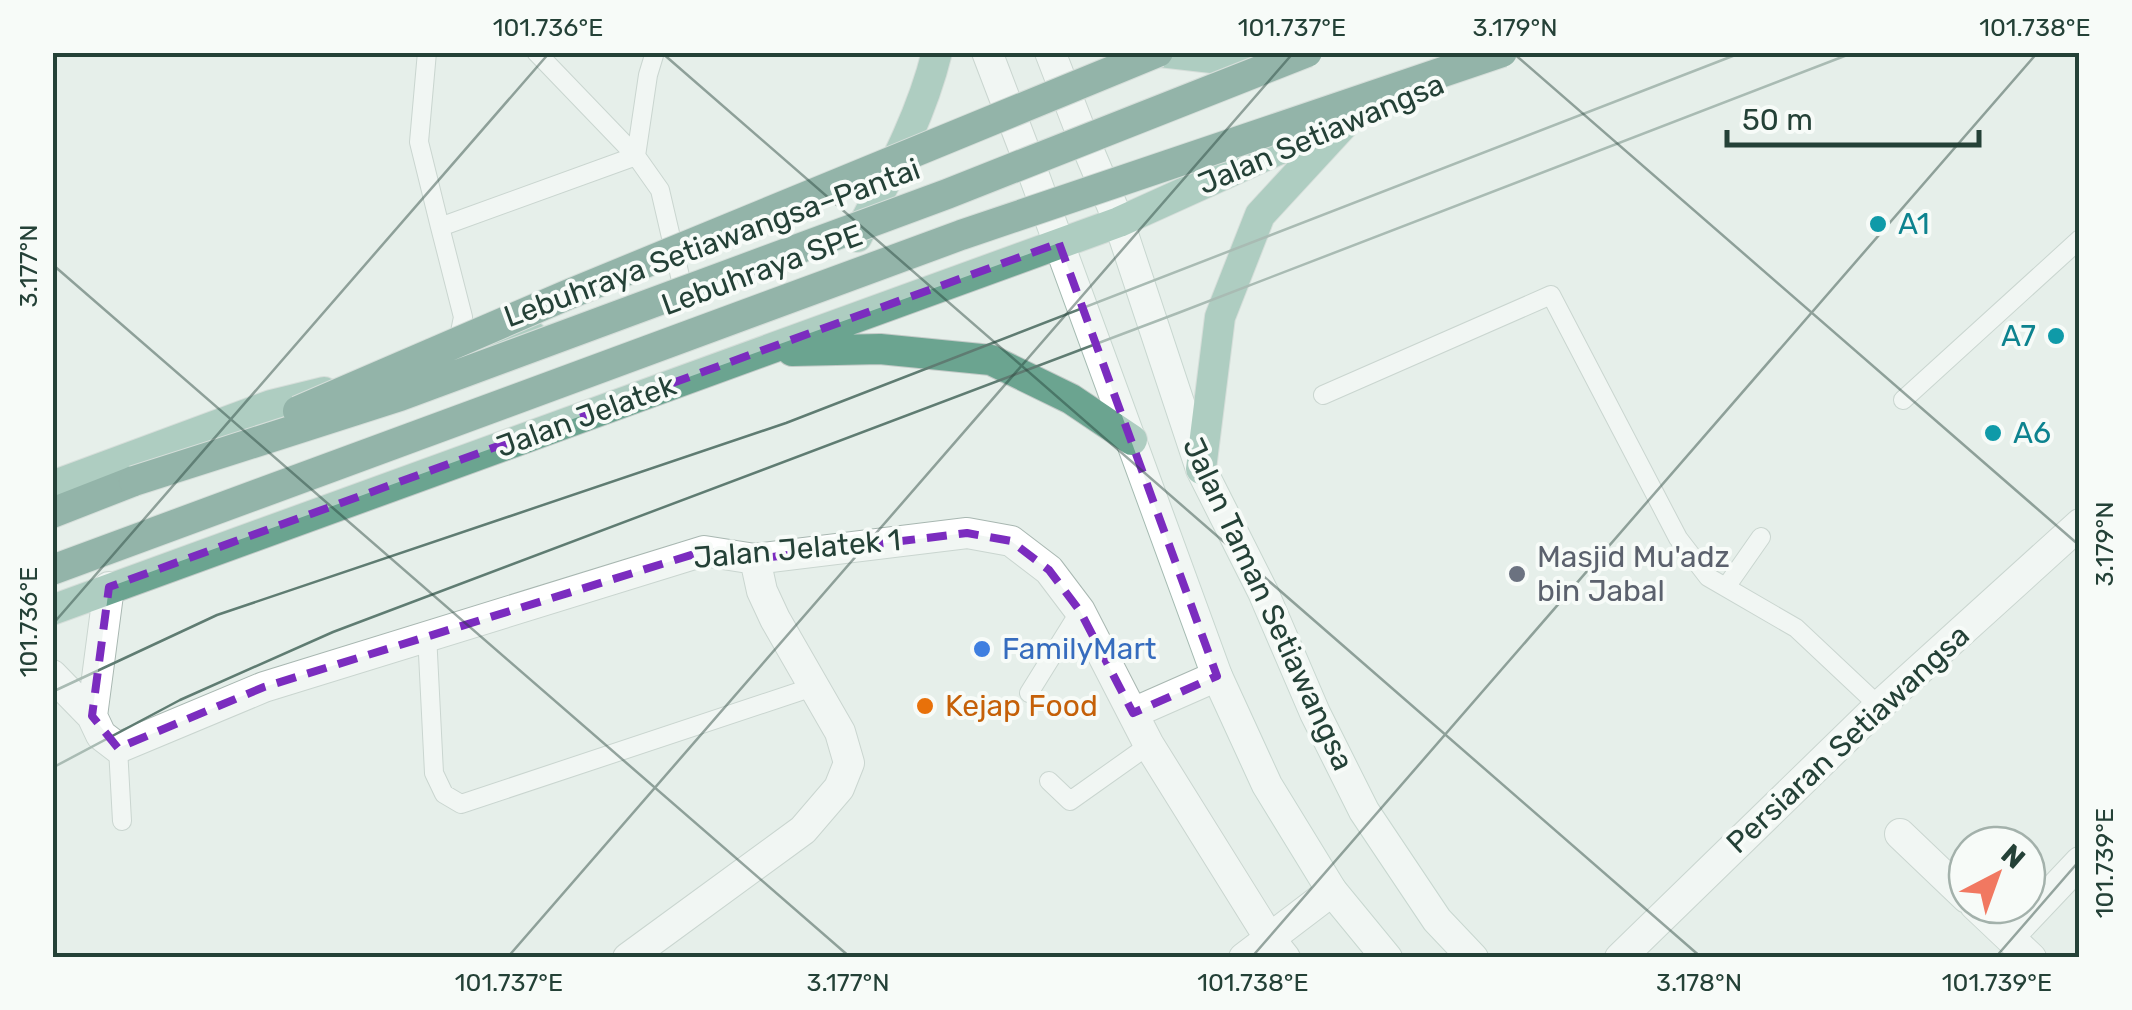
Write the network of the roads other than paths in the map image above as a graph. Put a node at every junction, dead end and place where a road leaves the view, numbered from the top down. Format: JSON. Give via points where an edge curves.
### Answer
{"nodes":[{"id":1,"x":427,"y":52,"type":"edge"},
{"id":2,"x":536,"y":52,"type":"edge"},
{"id":3,"x":655,"y":52,"type":"edge"},
{"id":4,"x":937,"y":52,"type":"edge"},
{"id":5,"x":987,"y":52,"type":"edge"},
{"id":6,"x":1050,"y":52,"type":"edge"},
{"id":7,"x":1159,"y":52,"type":"edge"},
{"id":8,"x":1307,"y":52,"type":"edge"},
{"id":9,"x":1502,"y":52,"type":"edge"},
{"id":10,"x":1525,"y":52,"type":"edge"},
{"id":11,"x":1258,"y":57,"type":"edge"},
{"id":12,"x":1352,"y":116,"type":"junction"},
{"id":13,"x":1082,"y":135,"type":"junction"},
{"id":14,"x":636,"y":156,"type":"junction"},
{"id":15,"x":1032,"y":170,"type":"junction"},
{"id":16,"x":1118,"y":222,"type":"junction"},
{"id":17,"x":440,"y":227,"type":"junction"},
{"id":18,"x":857,"y":237,"type":"junction"},
{"id":19,"x":2080,"y":239,"type":"edge"},
{"id":20,"x":1059,"y":243,"type":"junction"},
{"id":21,"x":683,"y":290,"type":"junction"},
{"id":22,"x":767,"y":352,"type":"junction"},
{"id":23,"x":455,"y":357,"type":"junction"},
{"id":24,"x":1323,"y":395,"type":"dead end"},
{"id":25,"x":1903,"y":400,"type":"dead end"},
{"id":26,"x":1132,"y":440,"type":"junction"},
{"id":27,"x":1201,"y":469,"type":"junction"},
{"id":28,"x":134,"y":481,"type":"junction"},
{"id":29,"x":52,"y":486,"type":"edge"},
{"id":30,"x":52,"y":513,"type":"edge"},
{"id":31,"x":2080,"y":524,"type":"edge"},
{"id":32,"x":1761,"y":537,"type":"dead end"},
{"id":33,"x":755,"y":559,"type":"junction"},
{"id":34,"x":52,"y":570,"type":"edge"},
{"id":35,"x":108,"y":587,"type":"junction"},
{"id":36,"x":1726,"y":587,"type":"junction"},
{"id":37,"x":52,"y":610,"type":"edge"},
{"id":38,"x":1080,"y":611,"type":"junction"},
{"id":39,"x":427,"y":634,"type":"junction"},
{"id":40,"x":52,"y":675,"type":"edge"},
{"id":41,"x":1217,"y":676,"type":"junction"},
{"id":42,"x":813,"y":686,"type":"junction"},
{"id":43,"x":1029,"y":693,"type":"dead end"},
{"id":44,"x":1879,"y":706,"type":"junction"},
{"id":45,"x":1134,"y":713,"type":"junction"},
{"id":46,"x":92,"y":716,"type":"junction"},
{"id":47,"x":1149,"y":744,"type":"junction"},
{"id":48,"x":118,"y":748,"type":"junction"},
{"id":49,"x":1049,"y":780,"type":"dead end"},
{"id":50,"x":122,"y":821,"type":"dead end"},
{"id":51,"x":1900,"y":834,"type":"dead end"},
{"id":52,"x":2080,"y":862,"type":"edge"},
{"id":53,"x":1947,"y":879,"type":"edge"},
{"id":54,"x":1332,"y":891,"type":"junction"},
{"id":55,"x":1996,"y":925,"type":"edge"},
{"id":56,"x":2020,"y":947,"type":"edge"},
{"id":57,"x":1278,"y":948,"type":"edge"},
{"id":58,"x":628,"y":958,"type":"edge"},
{"id":59,"x":1244,"y":958,"type":"edge"},
{"id":60,"x":1386,"y":958,"type":"edge"},
{"id":61,"x":1473,"y":958,"type":"edge"},
{"id":62,"x":1620,"y":958,"type":"edge"}],
"edges":[{"from":1,"to":17,"type":"lane","via":[[419,142]]},
{"from":2,"to":14,"type":"lane"},
{"from":3,"to":14,"type":"lane"},
{"from":4,"to":18,"type":"main road","via":[[915,117]]},
{"from":5,"to":15,"type":"street","name":"Jalan Taman Setiawangsa"},
{"from":6,"to":13,"type":"street","name":"Jalan Taman Setiawangsa"},
{"from":7,"to":11,"type":"main road"},
{"from":7,"to":28,"type":"highway","bridge":true},
{"from":8,"to":28,"type":"highway","name":"Lebuhraya Setiawangsa–Pantai","bridge":true,"via":[[400,396]]},
{"from":9,"to":34,"type":"highway","name":"Lebuhraya SPE","bridge":true,"via":[[962,234]]},
{"from":10,"to":12,"type":"main road","name":"Jalan Setiawangsa"},
{"from":11,"to":13,"type":"main road"},
{"from":12,"to":16,"type":"main road","name":"Jalan Setiawangsa"},
{"from":12,"to":27,"type":"main road","via":[[1260,215],[1220,317]]},
{"from":13,"to":15,"type":"main road"},
{"from":13,"to":16,"type":"street","name":"Jalan Taman Setiawangsa"},
{"from":14,"to":17,"type":"lane"},
{"from":14,"to":21,"type":"lane","via":[[660,190]]},
{"from":15,"to":18,"type":"main road"},
{"from":15,"to":20,"type":"street","name":"Jalan Taman Setiawangsa"},
{"from":16,"to":20,"type":"main road","name":"Jalan Jelatek"},
{"from":16,"to":27,"type":"street","name":"Jalan Taman Setiawangsa"},
{"from":17,"to":23,"type":"lane","via":[[463,316]]},
{"from":18,"to":21,"type":"main road"},
{"from":19,"to":25,"type":"lane"},
{"from":20,"to":22,"type":"main road","name":"Jalan Jelatek"},
{"from":20,"to":26,"type":"street","name":"Jalan Taman Setiawangsa"},
{"from":21,"to":23,"type":"main road"},
{"from":22,"to":26,"type":"main road","via":[[880,349],[991,360],[1071,398]]},
{"from":22,"to":35,"type":"main road","name":"Jalan Jelatek"},
{"from":23,"to":29,"type":"main road","via":[[271,405]]},
{"from":24,"to":36,"type":"lane","via":[[1551,295],[1678,538],[1708,577]]},
{"from":26,"to":41,"type":"street","name":"Jalan Taman Setiawangsa"},
{"from":27,"to":61,"type":"street","name":"Jalan Taman Setiawangsa","via":[[1364,811],[1437,920]]},
{"from":28,"to":30,"type":"highway"},
{"from":31,"to":44,"type":"street","name":"Persiaran Setiawangsa"},
{"from":32,"to":36,"type":"lane"},
{"from":33,"to":38,"type":"street","name":"Jalan Jelatek 1","via":[[967,533],[1011,541],[1049,570]]},
{"from":33,"to":39,"type":"street","name":"Jalan Jelatek 1","via":[[704,551]]},
{"from":33,"to":42,"type":"street","via":[[774,619]]},
{"from":35,"to":37,"type":"main road","name":"Jalan Jelatek"},
{"from":35,"to":46,"type":"street"},
{"from":36,"to":44,"type":"lane","via":[[1796,628]]},
{"from":38,"to":43,"type":"lane"},
{"from":38,"to":45,"type":"street","name":"Jalan Jelatek 1"},
{"from":39,"to":42,"type":"lane","via":[[434,773],[444,794],[461,804]]},
{"from":39,"to":48,"type":"street","name":"Jalan Jelatek 1","via":[[264,688]]},
{"from":40,"to":46,"type":"street"},
{"from":41,"to":45,"type":"street"},
{"from":41,"to":54,"type":"street","name":"Jalan Taman Setiawangsa","via":[[1267,785]]},
{"from":42,"to":58,"type":"street","via":[[849,763],[839,788],[802,830]]},
{"from":44,"to":62,"type":"street","name":"Persiaran Setiawangsa"},
{"from":45,"to":47,"type":"street","name":"Jalan Jelatek 1"},
{"from":46,"to":48,"type":"street"},
{"from":47,"to":49,"type":"lane","via":[[1070,801]]},
{"from":47,"to":57,"type":"street","name":"Jalan Jelatek 1"},
{"from":48,"to":50,"type":"lane"},
{"from":51,"to":53,"type":"street"},
{"from":52,"to":56,"type":"street"},
{"from":54,"to":57,"type":"street"},
{"from":54,"to":60,"type":"street","name":"Jalan Taman Setiawangsa"},
{"from":55,"to":56,"type":"street"},
{"from":57,"to":59,"type":"street"}]}
